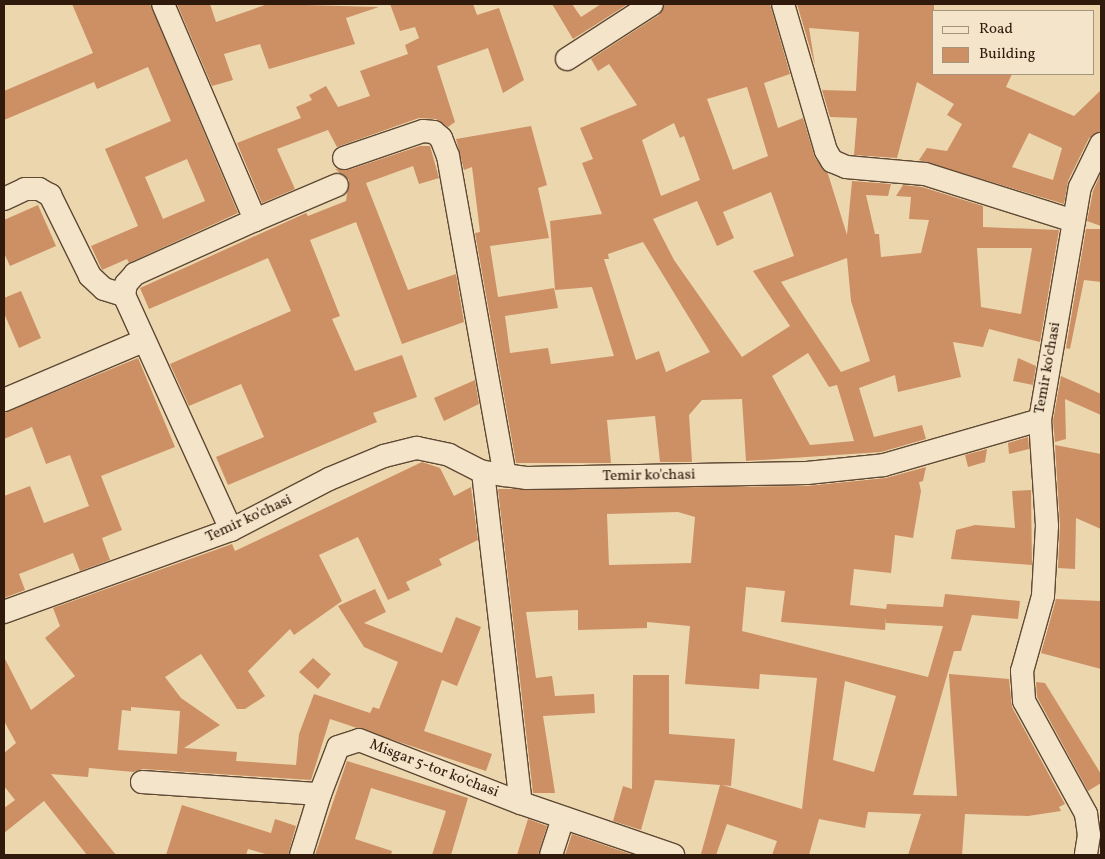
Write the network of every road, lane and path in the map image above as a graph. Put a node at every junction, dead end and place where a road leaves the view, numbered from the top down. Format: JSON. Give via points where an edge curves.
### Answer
{"nodes":[{"id":1,"x":163,"y":4,"type":"edge"},
{"id":2,"x":652,"y":4,"type":"edge"},
{"id":3,"x":783,"y":4,"type":"edge"},
{"id":4,"x":567,"y":59,"type":"dead end"},
{"id":5,"x":1101,"y":144,"type":"edge"},
{"id":6,"x":344,"y":158,"type":"dead end"},
{"id":7,"x":337,"y":185,"type":"dead end"},
{"id":8,"x":4,"y":199,"type":"edge"},
{"id":9,"x":255,"y":220,"type":"junction"},
{"id":10,"x":1074,"y":221,"type":"junction"},
{"id":11,"x":124,"y":295,"type":"junction"},
{"id":12,"x":143,"y":341,"type":"junction"},
{"id":13,"x":4,"y":400,"type":"edge"},
{"id":14,"x":1040,"y":420,"type":"junction"},
{"id":15,"x":494,"y":474,"type":"junction"},
{"id":16,"x":231,"y":530,"type":"junction"},
{"id":17,"x":4,"y":612,"type":"edge"},
{"id":18,"x":142,"y":782,"type":"dead end"},
{"id":19,"x":320,"y":794,"type":"junction"},
{"id":20,"x":521,"y":803,"type":"junction"},
{"id":21,"x":563,"y":819,"type":"junction"},
{"id":22,"x":301,"y":855,"type":"edge"},
{"id":23,"x":551,"y":855,"type":"edge"},
{"id":24,"x":673,"y":855,"type":"edge"},
{"id":25,"x":1086,"y":855,"type":"edge"}],
"edges":[{"from":1,"to":9,"type":"street"},
{"from":2,"to":4,"type":"street"},
{"from":3,"to":10,"type":"street","via":[[832,161],[846,167],[925,174]]},
{"from":5,"to":10,"type":"street","name":"Temir ko'chasi","via":[[1080,188]]},
{"from":6,"to":15,"type":"street","via":[[423,131],[434,132],[441,138],[448,156]]},
{"from":7,"to":9,"type":"street"},
{"from":8,"to":11,"type":"street","via":[[26,189],[39,189],[50,195],[90,276],[104,288]]},
{"from":9,"to":11,"type":"street","via":[[135,274],[126,284]]},
{"from":10,"to":14,"type":"street","name":"Temir ko'chasi"},
{"from":11,"to":12,"type":"street"},
{"from":12,"to":13,"type":"street"},
{"from":12,"to":16,"type":"street"},
{"from":14,"to":15,"type":"street","name":"Temir ko'chasi","via":[[884,465],[807,473]]},
{"from":14,"to":25,"type":"street","via":[[1047,526],[1043,596],[1022,671],[1024,701],[1086,814]]},
{"from":15,"to":16,"type":"street","name":"Temir ko'chasi","via":[[449,455],[417,448],[384,456]]},
{"from":15,"to":20,"type":"street"},
{"from":16,"to":17,"type":"street","name":"Temir ko'chasi"},
{"from":18,"to":19,"type":"street"},
{"from":19,"to":20,"type":"street","name":"Misgar 5-tor koʻchasi","via":[[338,748],[358,740]]},
{"from":19,"to":22,"type":"street","name":"Misgar 5-tor koʻchasi"},
{"from":20,"to":21,"type":"street","name":"Misgar 5-tor koʻchasi"},
{"from":21,"to":23,"type":"street"},
{"from":21,"to":24,"type":"street","name":"Misgar 5-tor koʻchasi"}]}
